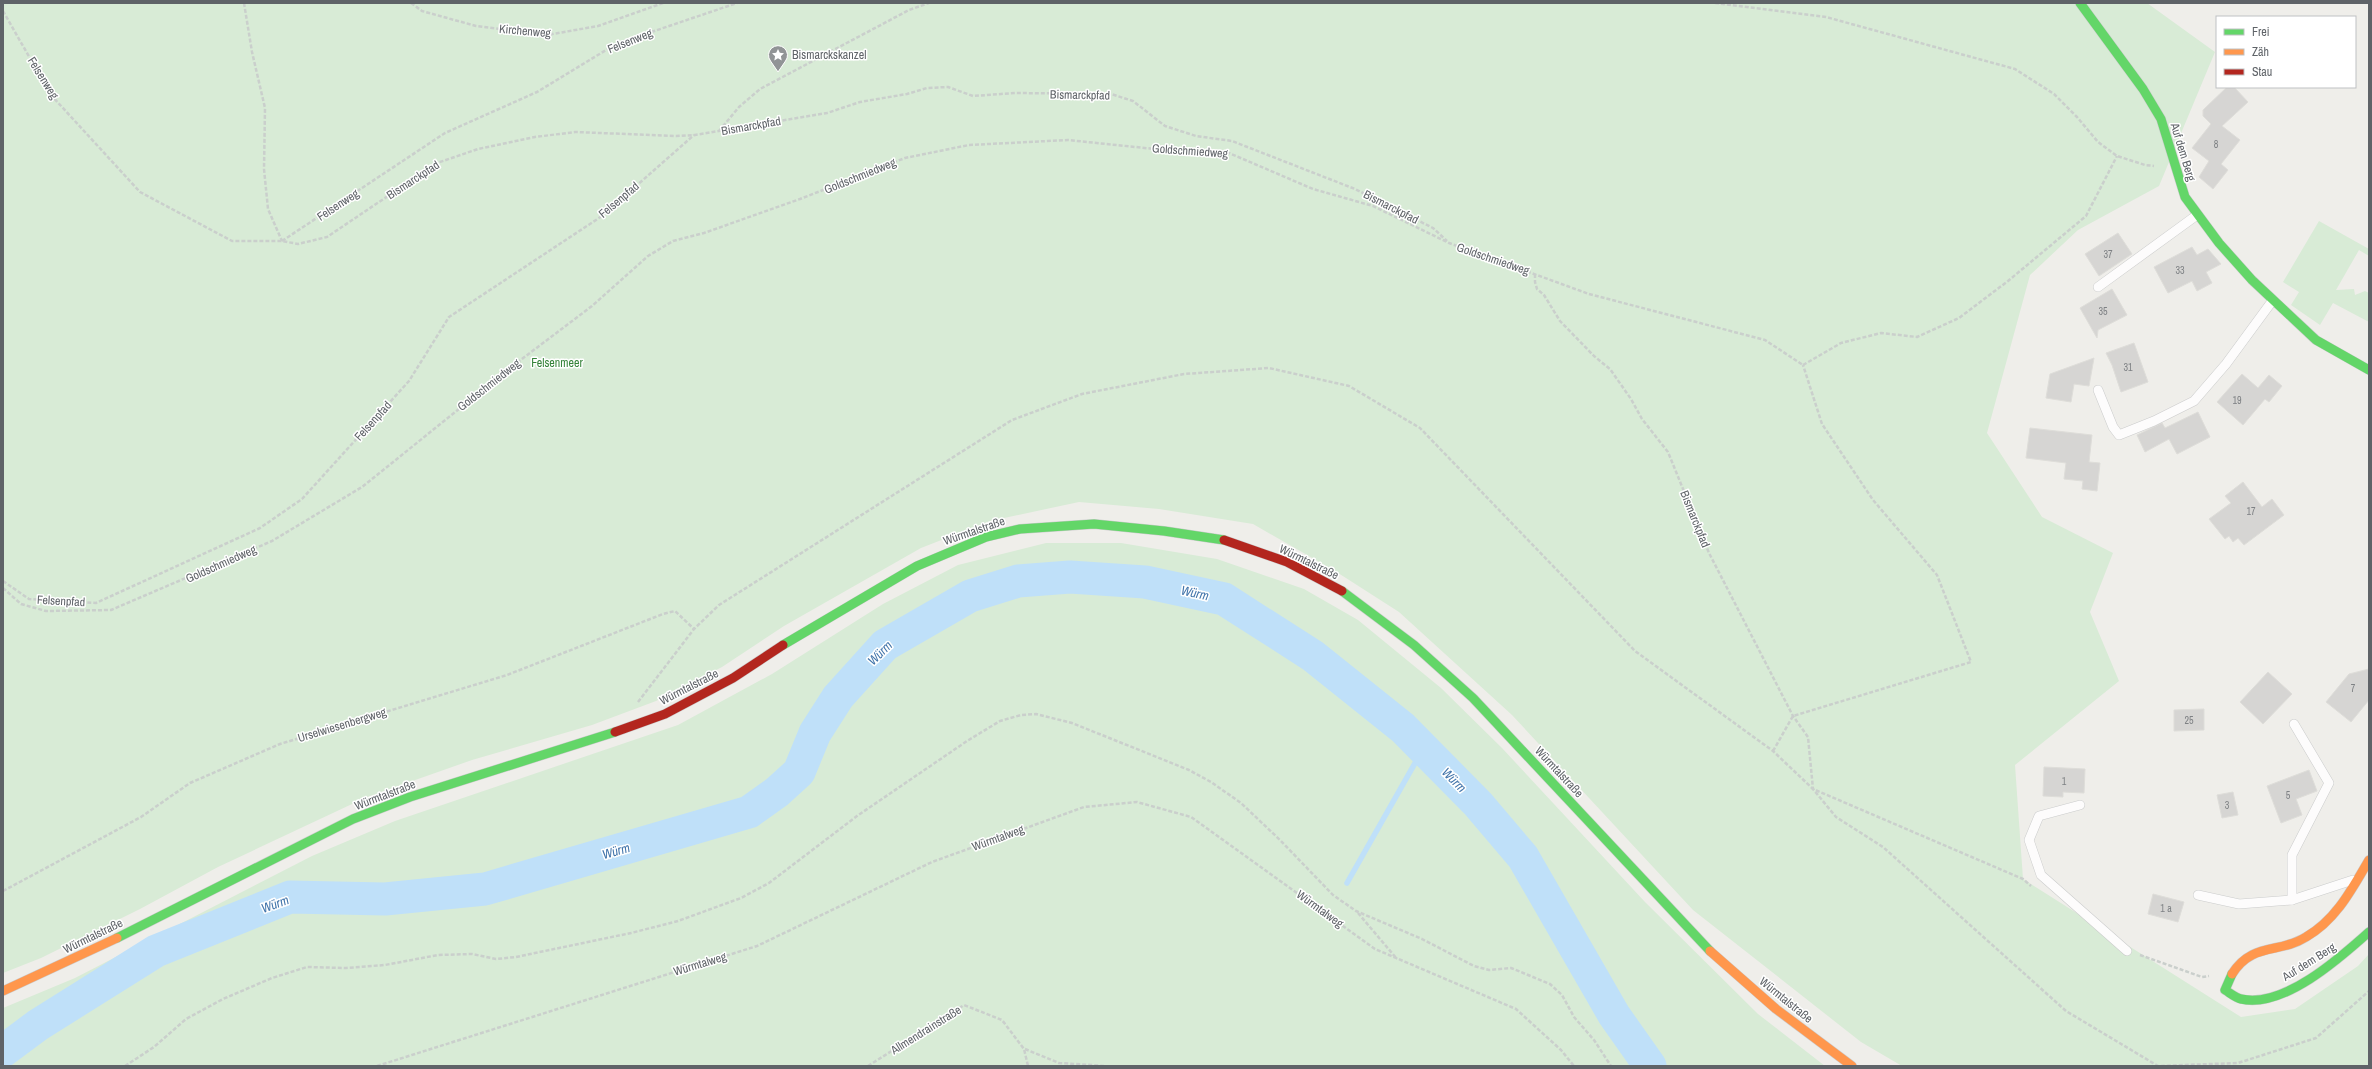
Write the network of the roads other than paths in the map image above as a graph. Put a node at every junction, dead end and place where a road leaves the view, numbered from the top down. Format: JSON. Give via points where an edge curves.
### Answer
{"nodes":[{"id":1,"x":2080,"y":3,"type":"edge"},
{"id":2,"x":2197,"y":215,"type":"junction"},
{"id":3,"x":2098,"y":287,"type":"dead end"},
{"id":4,"x":2274,"y":299,"type":"junction"},
{"id":5,"x":2369,"y":370,"type":"edge"},
{"id":6,"x":2098,"y":390,"type":"dead end"},
{"id":7,"x":2294,"y":724,"type":"dead end"},
{"id":8,"x":2080,"y":805,"type":"dead end"},
{"id":9,"x":2369,"y":860,"type":"edge"},
{"id":10,"x":2358,"y":879,"type":"junction"},
{"id":11,"x":2198,"y":896,"type":"dead end"},
{"id":12,"x":2292,"y":900,"type":"junction"},
{"id":13,"x":2369,"y":932,"type":"edge"},
{"id":14,"x":2127,"y":950,"type":"dead end"},
{"id":15,"x":3,"y":991,"type":"edge"},
{"id":16,"x":1852,"y":1066,"type":"edge"}],
"edges":[{"from":1,"to":2,"type":"main road","name":"Auf dem Berg","via":[[2147,94],[2173,154],[2185,197]]},
{"from":2,"to":3,"type":"lane"},
{"from":2,"to":4,"type":"main road","name":"Auf dem Berg","via":[[2252,280]]},
{"from":4,"to":5,"type":"main road","name":"Auf dem Berg","via":[[2316,340]]},
{"from":4,"to":6,"type":"lane","via":[[2226,364],[2194,401],[2154,421],[2119,434],[2113,427]]},
{"from":7,"to":12,"type":"lane","via":[[2329,783],[2292,855]]},
{"from":8,"to":14,"type":"lane","via":[[2039,816],[2029,840],[2041,875]]},
{"from":9,"to":10,"type":"main road","name":"Auf dem Berg"},
{"from":10,"to":12,"type":"lane"},
{"from":10,"to":13,"type":"main road","name":"Auf dem Berg","via":[[2336,913],[2322,926],[2302,940],[2248,954],[2230,975],[2225,990],[2233,998],[2246,1002],[2271,997],[2295,987],[2320,971],[2350,950]]},
{"from":11,"to":12,"type":"lane","via":[[2239,904]]},
{"from":15,"to":16,"type":"main road","name":"Würmtalstraße","via":[[108,943],[353,819],[410,797],[665,714],[733,678],[803,632],[916,566],[953,550],[1020,529],[1094,524],[1228,541],[1287,562],[1340,590],[1414,645],[1474,698],[1712,952],[1776,1009]]}]}
